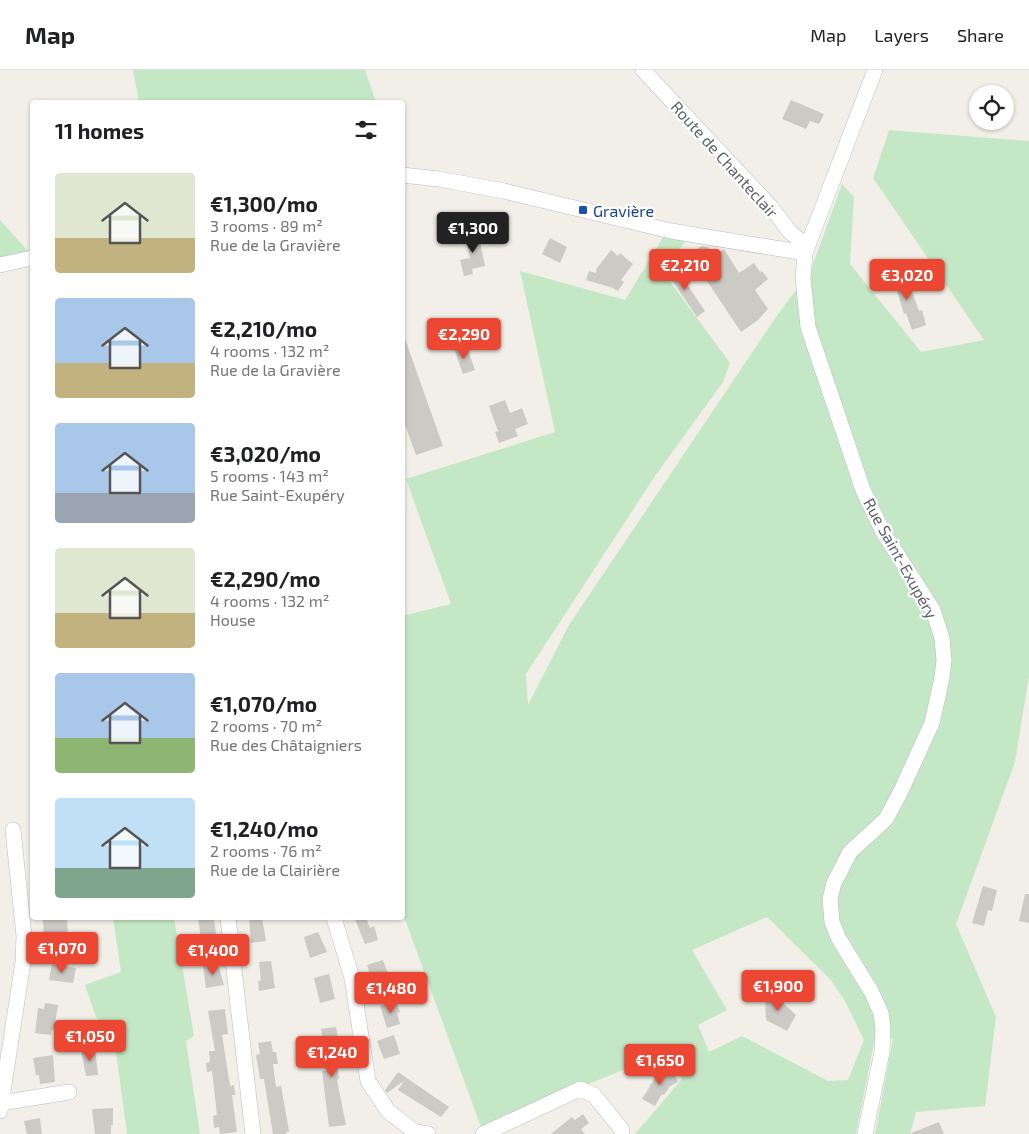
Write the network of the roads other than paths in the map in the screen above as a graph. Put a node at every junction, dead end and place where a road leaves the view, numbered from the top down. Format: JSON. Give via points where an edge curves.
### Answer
{"nodes":[{"id":1,"x":643,"y":70,"type":"edge"},
{"id":2,"x":876,"y":70,"type":"edge"},
{"id":3,"x":405,"y":175,"type":"edge"},
{"id":4,"x":806,"y":249,"type":"junction"},
{"id":5,"x":30,"y":258,"type":"edge"},
{"id":6,"x":0,"y":265,"type":"edge"},
{"id":7,"x":13,"y":830,"type":"dead end"},
{"id":8,"x":8,"y":854,"type":"edge"},
{"id":9,"x":228,"y":920,"type":"edge"},
{"id":10,"x":335,"y":920,"type":"edge"},
{"id":11,"x":6,"y":1021,"type":"edge"},
{"id":12,"x":69,"y":1092,"type":"dead end"},
{"id":13,"x":0,"y":1107,"type":"edge"},
{"id":14,"x":622,"y":1130,"type":"dead end"},
{"id":15,"x":419,"y":1133,"type":"edge"},
{"id":16,"x":253,"y":1134,"type":"edge"},
{"id":17,"x":483,"y":1134,"type":"edge"},
{"id":18,"x":865,"y":1134,"type":"edge"}],
"edges":[{"from":1,"to":4,"type":"street","name":"Route de Chanteclair"},
{"from":2,"to":4,"type":"street","name":"Rue Saint-Exupéry"},
{"from":3,"to":4,"type":"street","via":[[504,191],[671,231]]},
{"from":4,"to":18,"type":"street","name":"Rue Saint-Exupéry","via":[[803,278],[808,327],[863,490],[883,532],[934,610],[944,660],[932,723],[900,793],[886,819],[850,852],[834,883],[830,900],[832,922],[839,939],[881,1013],[882,1052]]},
{"from":5,"to":6,"type":"street"},
{"from":7,"to":8,"type":"street"},
{"from":8,"to":11,"type":"street","via":[[24,936],[24,962]]},
{"from":9,"to":16,"type":"street"},
{"from":10,"to":15,"type":"street","via":[[352,978],[368,1081],[388,1111]]},
{"from":11,"to":13,"type":"street"},
{"from":12,"to":13,"type":"street"},
{"from":14,"to":17,"type":"street","via":[[594,1095],[580,1089]]}]}
